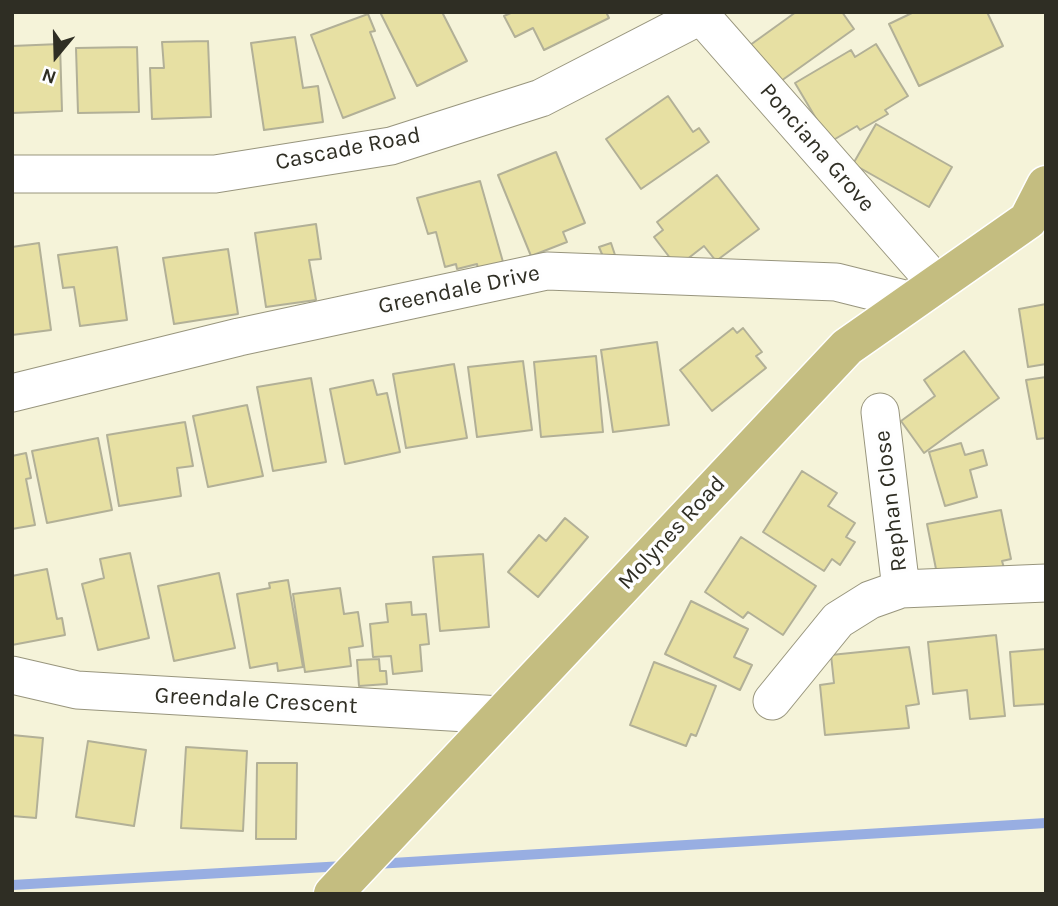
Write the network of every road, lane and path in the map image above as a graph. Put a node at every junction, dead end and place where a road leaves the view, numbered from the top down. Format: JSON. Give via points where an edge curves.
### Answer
{"nodes":[{"id":1,"x":699,"y":14,"type":"edge"},
{"id":2,"x":12,"y":174,"type":"edge"},
{"id":3,"x":1046,"y":185,"type":"edge"},
{"id":4,"x":1037,"y":219,"type":"edge"},
{"id":5,"x":925,"y":293,"type":"junction"},
{"id":6,"x":12,"y":393,"type":"edge"},
{"id":7,"x":880,"y":412,"type":"dead end"},
{"id":8,"x":1046,"y":583,"type":"edge"},
{"id":9,"x":901,"y":589,"type":"junction"},
{"id":10,"x":12,"y":675,"type":"edge"},
{"id":11,"x":772,"y":701,"type":"dead end"},
{"id":12,"x":501,"y":715,"type":"junction"},
{"id":13,"x":333,"y":894,"type":"edge"}],
"edges":[{"from":1,"to":2,"type":"street","name":"Cascade Road","via":[[541,97],[391,146],[215,174]]},
{"from":1,"to":5,"type":"street","name":"Ponciana Grove"},
{"from":3,"to":4,"type":"main road"},
{"from":4,"to":5,"type":"main road","name":"Molynes Road"},
{"from":5,"to":6,"type":"street","name":"Greendale Drive","via":[[836,282],[547,271],[239,337]]},
{"from":5,"to":12,"type":"main road","name":"Molynes Road","via":[[847,347]]},
{"from":7,"to":9,"type":"street","name":"Rephan Close"},
{"from":8,"to":9,"type":"street"},
{"from":9,"to":11,"type":"street","via":[[870,600],[838,620]]},
{"from":10,"to":12,"type":"street","name":"Greendale Crescent","via":[[77,690]]},
{"from":12,"to":13,"type":"main road","name":"Molynes Road"}]}
